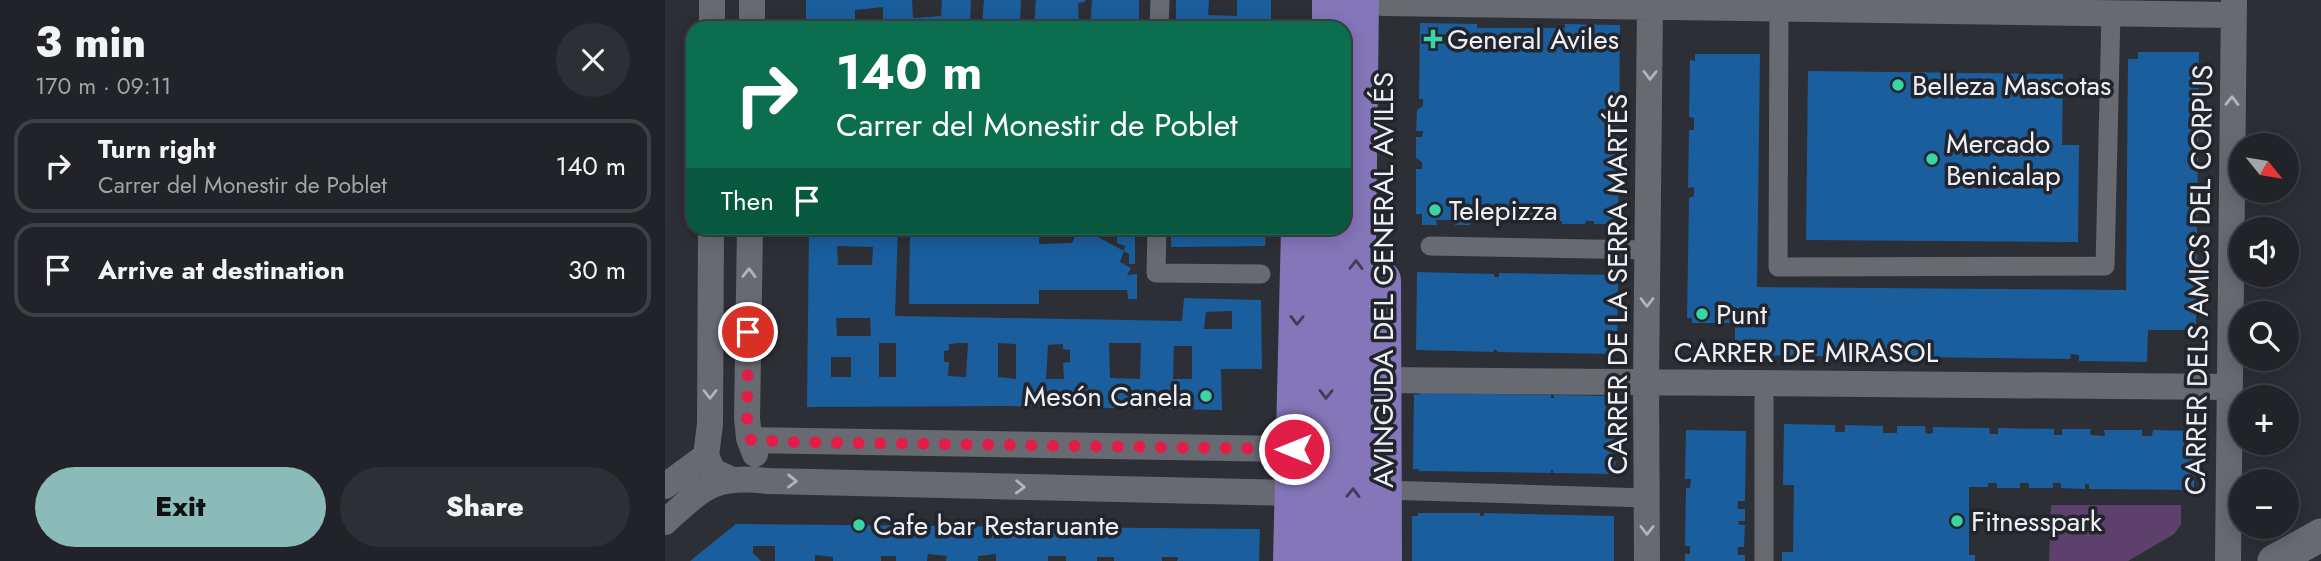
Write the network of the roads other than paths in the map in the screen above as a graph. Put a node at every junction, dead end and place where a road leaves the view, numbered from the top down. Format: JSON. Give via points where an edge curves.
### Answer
{"nodes":[{"id":1,"x":712,"y":0,"type":"edge"},
{"id":2,"x":753,"y":0,"type":"edge"},
{"id":3,"x":1160,"y":0,"type":"edge"},
{"id":4,"x":1305,"y":0,"type":"edge"},
{"id":5,"x":1331,"y":0,"type":"edge"},
{"id":6,"x":1375,"y":1,"type":"edge"},
{"id":7,"x":1983,"y":6,"type":"edge"},
{"id":8,"x":1650,"y":7,"type":"junction"},
{"id":9,"x":2233,"y":7,"type":"edge"},
{"id":10,"x":1779,"y":8,"type":"junction"},
{"id":11,"x":2111,"y":13,"type":"junction"},
{"id":12,"x":712,"y":21,"type":"edge"},
{"id":13,"x":752,"y":21,"type":"edge"},
{"id":14,"x":1159,"y":21,"type":"edge"},
{"id":15,"x":1304,"y":21,"type":"edge"},
{"id":16,"x":1331,"y":21,"type":"edge"},
{"id":17,"x":711,"y":235,"type":"edge"},
{"id":18,"x":750,"y":235,"type":"edge"},
{"id":19,"x":1157,"y":235,"type":"edge"},
{"id":20,"x":1300,"y":235,"type":"edge"},
{"id":21,"x":1328,"y":235,"type":"edge"},
{"id":22,"x":1430,"y":246,"type":"dead end"},
{"id":23,"x":1647,"y":250,"type":"junction"},
{"id":24,"x":1261,"y":274,"type":"dead end"},
{"id":25,"x":710,"y":357,"type":"junction"},
{"id":26,"x":748,"y":358,"type":"junction"},
{"id":27,"x":1382,"y":380,"type":"junction"},
{"id":28,"x":1646,"y":382,"type":"junction"},
{"id":29,"x":1764,"y":383,"type":"junction"},
{"id":30,"x":2229,"y":385,"type":"edge"},
{"id":31,"x":2229,"y":387,"type":"joint"},
{"id":32,"x":750,"y":439,"type":"junction"},
{"id":33,"x":1224,"y":449,"type":"junction"},
{"id":34,"x":1294,"y":449,"type":"junction"},
{"id":35,"x":707,"y":450,"type":"junction"},
{"id":36,"x":733,"y":479,"type":"junction"},
{"id":37,"x":665,"y":486,"type":"edge"},
{"id":38,"x":1383,"y":490,"type":"junction"},
{"id":39,"x":1222,"y":493,"type":"junction"},
{"id":40,"x":1293,"y":493,"type":"junction"},
{"id":41,"x":1647,"y":498,"type":"junction"},
{"id":42,"x":665,"y":522,"type":"edge"},
{"id":43,"x":2321,"y":535,"type":"edge"},
{"id":44,"x":1292,"y":561,"type":"edge"},
{"id":45,"x":1324,"y":561,"type":"edge"},
{"id":46,"x":1353,"y":561,"type":"edge"},
{"id":47,"x":1383,"y":561,"type":"edge"},
{"id":48,"x":1647,"y":561,"type":"edge"},
{"id":49,"x":1764,"y":561,"type":"edge"},
{"id":50,"x":2228,"y":561,"type":"edge"},
{"id":51,"x":2274,"y":561,"type":"edge"}],
"edges":[{"from":1,"to":12,"type":"street"},
{"from":2,"to":13,"type":"street"},
{"from":3,"to":14,"type":"street"},
{"from":4,"to":15,"type":"main road"},
{"from":5,"to":16,"type":"main road"},
{"from":6,"to":8,"type":"street"},
{"from":6,"to":27,"type":"main road","name":"AVINGUDA DEL GENERAL AVILÉS"},
{"from":46,"to":6,"type":"main road","name":"AVINGUDA DEL GENERAL AVILÉS","one_way":true},
{"from":7,"to":10,"type":"street"},
{"from":7,"to":11,"type":"street"},
{"from":8,"to":10,"type":"street"},
{"from":8,"to":23,"type":"street","name":"CARRER DE LA SERRA MARTÉS","one_way":true},
{"from":9,"to":11,"type":"street"},
{"from":30,"to":9,"type":"street","name":"CARRER DELS AMICS DEL CORPUS","one_way":true},
{"from":10,"to":11,"type":"street","via":[[1778,267],[2105,266]]},
{"from":17,"to":25,"type":"street"},
{"from":26,"to":18,"type":"street","one_way":true},
{"from":19,"to":24,"type":"street","via":[[1156,273]]},
{"from":20,"to":34,"type":"main road","one_way":true},
{"from":21,"to":45,"type":"main road","name":"AVINGUDA DEL GENERAL AVILÉS","one_way":true},
{"from":22,"to":23,"type":"street"},
{"from":23,"to":28,"type":"street","name":"CARRER DE LA SERRA MARTÉS","one_way":true},
{"from":25,"to":26,"type":"street"},
{"from":25,"to":35,"type":"street","one_way":true},
{"from":26,"to":32,"type":"street"},
{"from":27,"to":28,"type":"street","name":"CARRER DE MIRASOL"},
{"from":27,"to":38,"type":"main road","name":"AVINGUDA DEL GENERAL AVILÉS"},
{"from":28,"to":29,"type":"street","name":"CARRER DE MIRASOL"},
{"from":28,"to":41,"type":"street","name":"CARRER DE LA SERRA MARTÉS"},
{"from":29,"to":31,"type":"street","name":"CARRER DE MIRASOL"},
{"from":29,"to":49,"type":"street"},
{"from":31,"to":50,"type":"street","name":"CARRER DELS AMICS DEL CORPUS"},
{"from":32,"to":33,"type":"street"},
{"from":32,"to":35,"type":"street","via":[[738,430],[724,430],[713,437]]},
{"from":32,"to":36,"type":"street","via":[[754,461],[745,474]]},
{"from":33,"to":34,"type":"street"},
{"from":33,"to":39,"type":"street"},
{"from":34,"to":40,"type":"main road"},
{"from":35,"to":36,"type":"street","via":[[713,471]]},
{"from":35,"to":37,"type":"street"},
{"from":36,"to":39,"type":"street","one_way":true},
{"from":36,"to":42,"type":"street","via":[[709,485]]},
{"from":38,"to":41,"type":"street"},
{"from":38,"to":47,"type":"main road","name":"AVINGUDA DEL GENERAL AVILÉS"},
{"from":39,"to":40,"type":"street"},
{"from":40,"to":44,"type":"main road"},
{"from":41,"to":48,"type":"street","name":"CARRER DE LA SERRA MARTÉS","one_way":true},
{"from":43,"to":51,"type":"street"}]}
